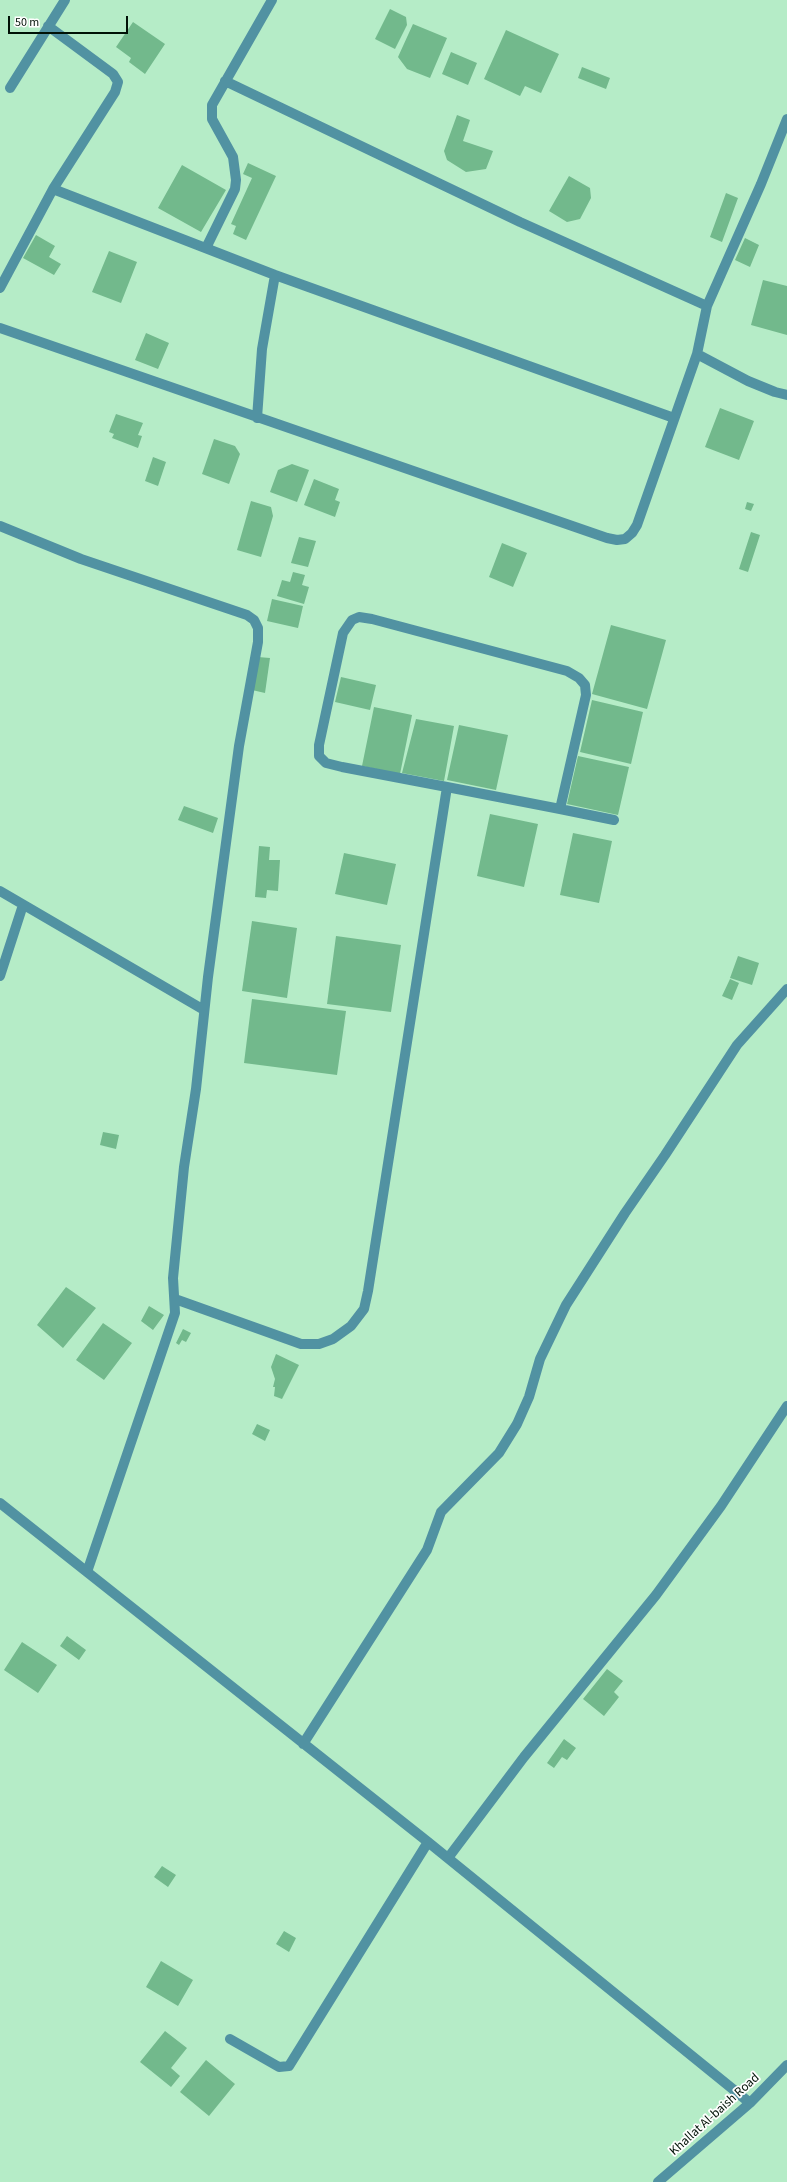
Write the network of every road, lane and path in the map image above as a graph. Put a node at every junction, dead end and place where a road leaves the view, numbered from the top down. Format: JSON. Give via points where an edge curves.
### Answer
{"nodes":[{"id":1,"x":65,"y":0,"type":"edge"},
{"id":2,"x":272,"y":0,"type":"edge"},
{"id":3,"x":48,"y":26,"type":"junction"},
{"id":4,"x":225,"y":81,"type":"junction"},
{"id":5,"x":10,"y":88,"type":"dead end"},
{"id":6,"x":787,"y":119,"type":"edge"},
{"id":7,"x":53,"y":189,"type":"junction"},
{"id":8,"x":206,"y":248,"type":"junction"},
{"id":9,"x":275,"y":275,"type":"junction"},
{"id":10,"x":0,"y":288,"type":"edge"},
{"id":11,"x":707,"y":306,"type":"junction"},
{"id":12,"x":0,"y":328,"type":"edge"},
{"id":13,"x":697,"y":354,"type":"junction"},
{"id":14,"x":787,"y":395,"type":"edge"},
{"id":15,"x":256,"y":418,"type":"junction"},
{"id":16,"x":674,"y":418,"type":"junction"},
{"id":17,"x":0,"y":526,"type":"edge"},
{"id":18,"x":447,"y":787,"type":"junction"},
{"id":19,"x":560,"y":809,"type":"junction"},
{"id":20,"x":614,"y":820,"type":"dead end"},
{"id":21,"x":0,"y":891,"type":"edge"},
{"id":22,"x":23,"y":905,"type":"junction"},
{"id":23,"x":0,"y":976,"type":"edge"},
{"id":24,"x":787,"y":989,"type":"edge"},
{"id":25,"x":204,"y":1010,"type":"junction"},
{"id":26,"x":175,"y":1299,"type":"junction"},
{"id":27,"x":787,"y":1406,"type":"edge"},
{"id":28,"x":0,"y":1503,"type":"edge"},
{"id":29,"x":87,"y":1572,"type":"junction"},
{"id":30,"x":303,"y":1744,"type":"junction"},
{"id":31,"x":428,"y":1842,"type":"junction"},
{"id":32,"x":448,"y":1858,"type":"junction"},
{"id":33,"x":230,"y":2039,"type":"dead end"},
{"id":34,"x":787,"y":2065,"type":"edge"},
{"id":35,"x":750,"y":2103,"type":"junction"},
{"id":36,"x":658,"y":2182,"type":"edge"}],
"edges":[{"from":1,"to":3,"type":"street"},
{"from":2,"to":4,"type":"street"},
{"from":3,"to":5,"type":"street"},
{"from":3,"to":7,"type":"street","via":[[113,74],[118,82],[115,92]]},
{"from":4,"to":8,"type":"street","via":[[211,112],[215,126],[235,163],[235,189]]},
{"from":4,"to":11,"type":"street","via":[[520,222]]},
{"from":6,"to":11,"type":"street"},
{"from":7,"to":8,"type":"street"},
{"from":7,"to":10,"type":"street"},
{"from":8,"to":9,"type":"street"},
{"from":9,"to":15,"type":"street","via":[[262,349]]},
{"from":9,"to":16,"type":"street"},
{"from":11,"to":13,"type":"street"},
{"from":12,"to":15,"type":"street"},
{"from":13,"to":14,"type":"street","via":[[748,381]]},
{"from":13,"to":16,"type":"street"},
{"from":15,"to":16,"type":"street","via":[[617,540],[625,539],[637,525]]},
{"from":17,"to":25,"type":"street","via":[[81,559],[247,615],[254,620],[258,628],[258,642],[239,746]]},
{"from":18,"to":19,"type":"street"},
{"from":18,"to":19,"type":"street","via":[[326,763],[319,756],[319,745],[343,633],[352,620],[360,617],[372,619],[567,671],[579,678],[585,685],[586,695]]},
{"from":18,"to":26,"type":"street","via":[[364,1309],[351,1326],[333,1339],[319,1344],[301,1344]]},
{"from":19,"to":20,"type":"street"},
{"from":21,"to":22,"type":"street"},
{"from":22,"to":23,"type":"street"},
{"from":22,"to":25,"type":"street"},
{"from":24,"to":30,"type":"street","via":[[736,1044],[566,1305],[540,1359],[529,1397],[517,1424],[499,1453],[441,1512],[427,1550]]},
{"from":25,"to":26,"type":"street","via":[[196,1089],[183,1175],[173,1278]]},
{"from":26,"to":29,"type":"street","via":[[175,1313],[170,1333]]},
{"from":27,"to":32,"type":"street","via":[[721,1506],[656,1594],[524,1757]]},
{"from":28,"to":29,"type":"street"},
{"from":29,"to":30,"type":"street"},
{"from":30,"to":31,"type":"street"},
{"from":31,"to":32,"type":"street"},
{"from":31,"to":33,"type":"street","via":[[289,2066],[278,2067]]},
{"from":32,"to":35,"type":"street"},
{"from":34,"to":35,"type":"street","name":"Khallat Al-baish Road"},
{"from":35,"to":36,"type":"street","name":"Khallat Al-baish Road"}]}
